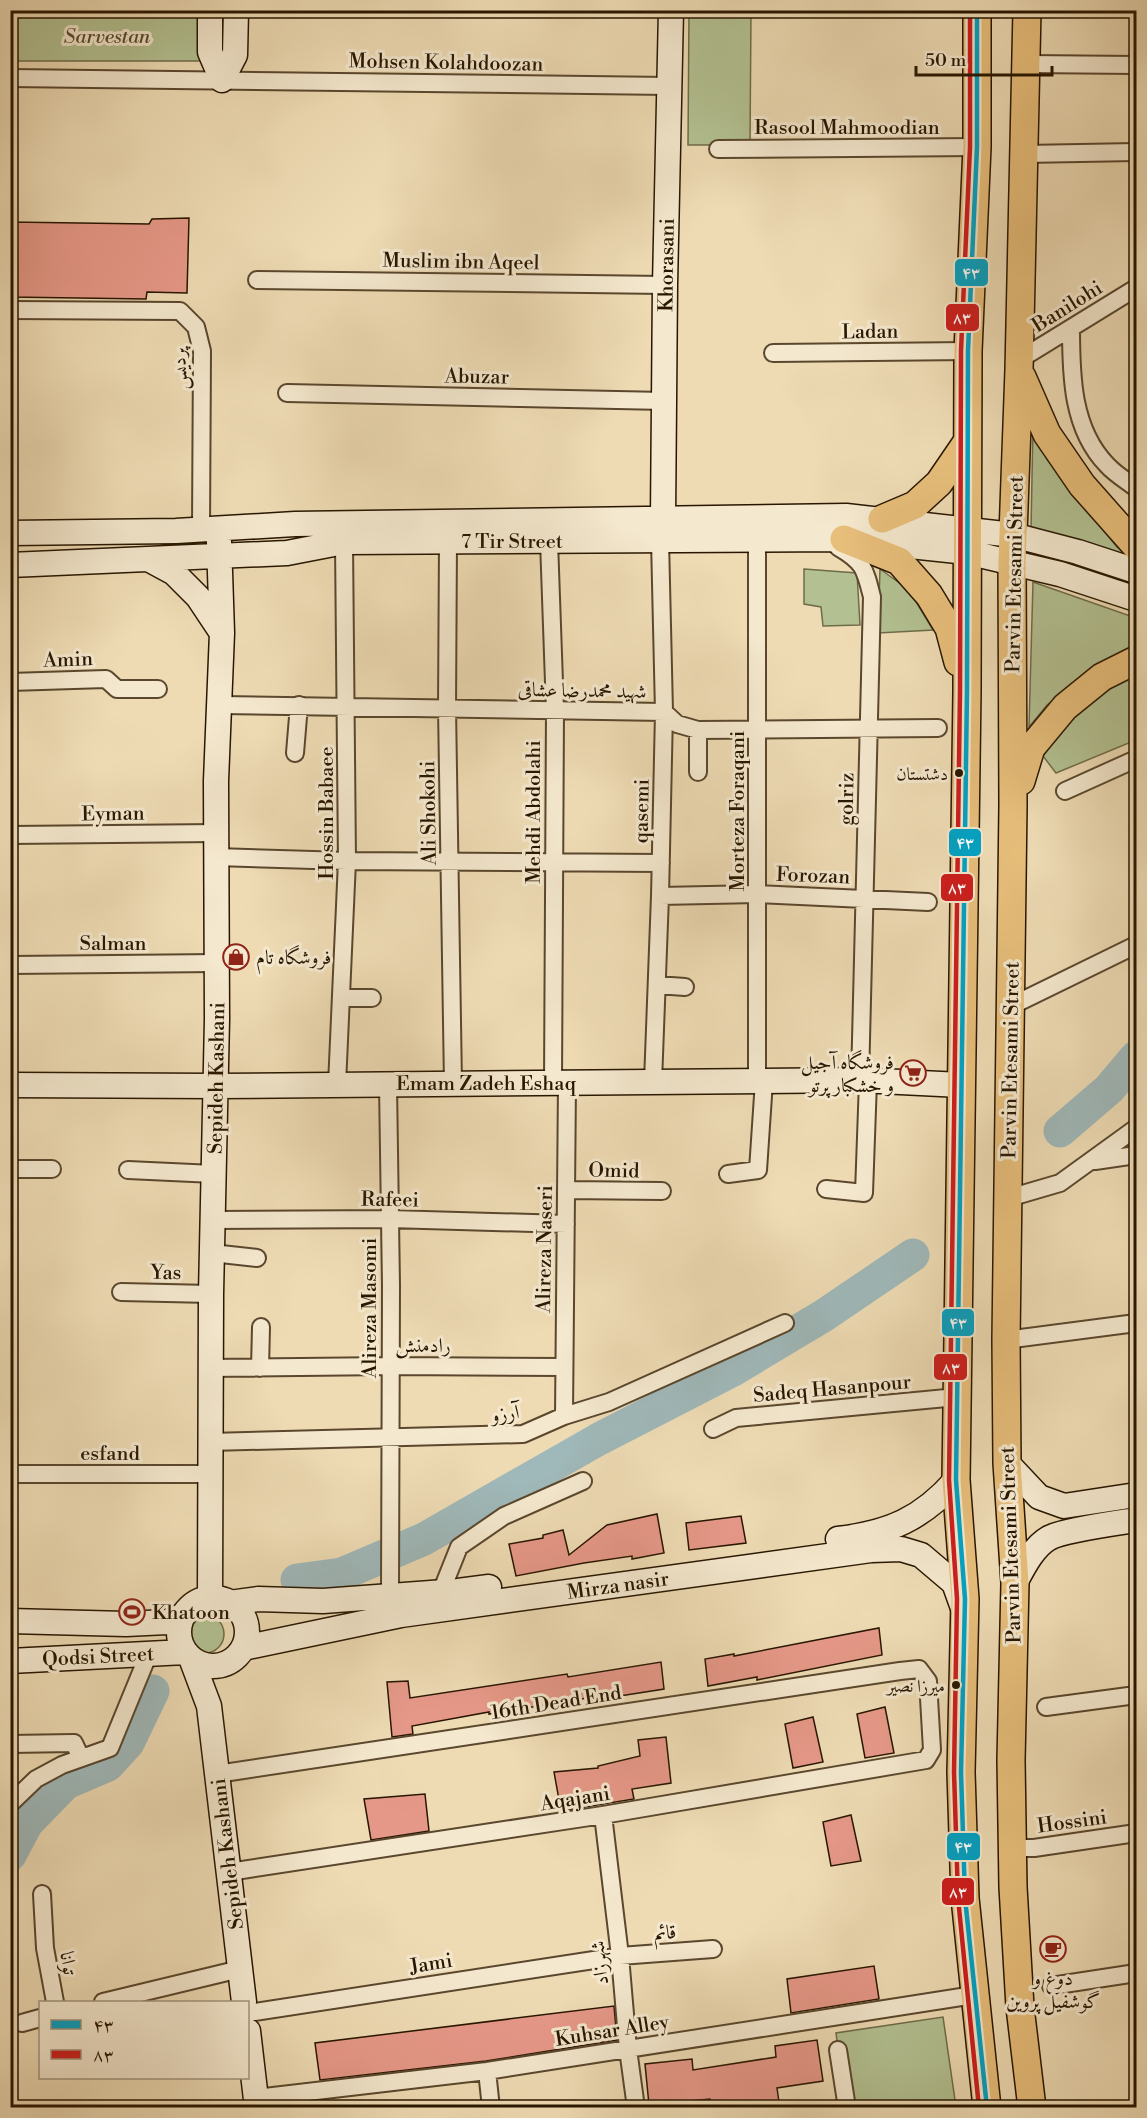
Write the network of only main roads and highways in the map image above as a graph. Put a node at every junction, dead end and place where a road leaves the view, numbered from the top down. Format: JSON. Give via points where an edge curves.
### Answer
{"nodes":[{"id":1,"x":977,"y":10,"type":"edge"},
{"id":2,"x":1027,"y":10,"type":"edge"},
{"id":3,"x":1019,"y":365,"type":"junction"},
{"id":4,"x":967,"y":442,"type":"junction"},
{"id":5,"x":882,"y":519,"type":"road end"},
{"id":6,"x":832,"y":531,"type":"road end"},
{"id":7,"x":1137,"y":546,"type":"edge"},
{"id":8,"x":1137,"y":660,"type":"edge"},
{"id":9,"x":967,"y":691,"type":"junction"},
{"id":10,"x":1013,"y":805,"type":"junction"},
{"id":11,"x":987,"y":2108,"type":"edge"},
{"id":12,"x":1032,"y":2108,"type":"edge"}],
"edges":[{"from":1,"to":4,"type":"main road"},
{"from":2,"to":3,"type":"main road","name":"Parvin Etesami Street"},
{"from":3,"to":7,"type":"main road","via":[[1047,434],[1082,485]]},
{"from":3,"to":10,"type":"main road","name":"Parvin Etesami Street","via":[[1012,562]]},
{"from":4,"to":5,"type":"main road","via":[[939,483],[915,505]]},
{"from":4,"to":9,"type":"main road"},
{"from":6,"to":9,"type":"main road","via":[[899,561],[930,595],[949,628]]},
{"from":8,"to":10,"type":"main road","via":[[1102,676],[1065,707],[1031,748]]},
{"from":9,"to":11,"type":"main road","via":[[956,1480],[965,1612],[961,1772],[965,1898]]},
{"from":10,"to":12,"type":"main road","name":"Parvin Etesami Street","via":[[1006,1340],[1007,1463],[1015,1583],[1012,1848],[1020,2007]]}]}
